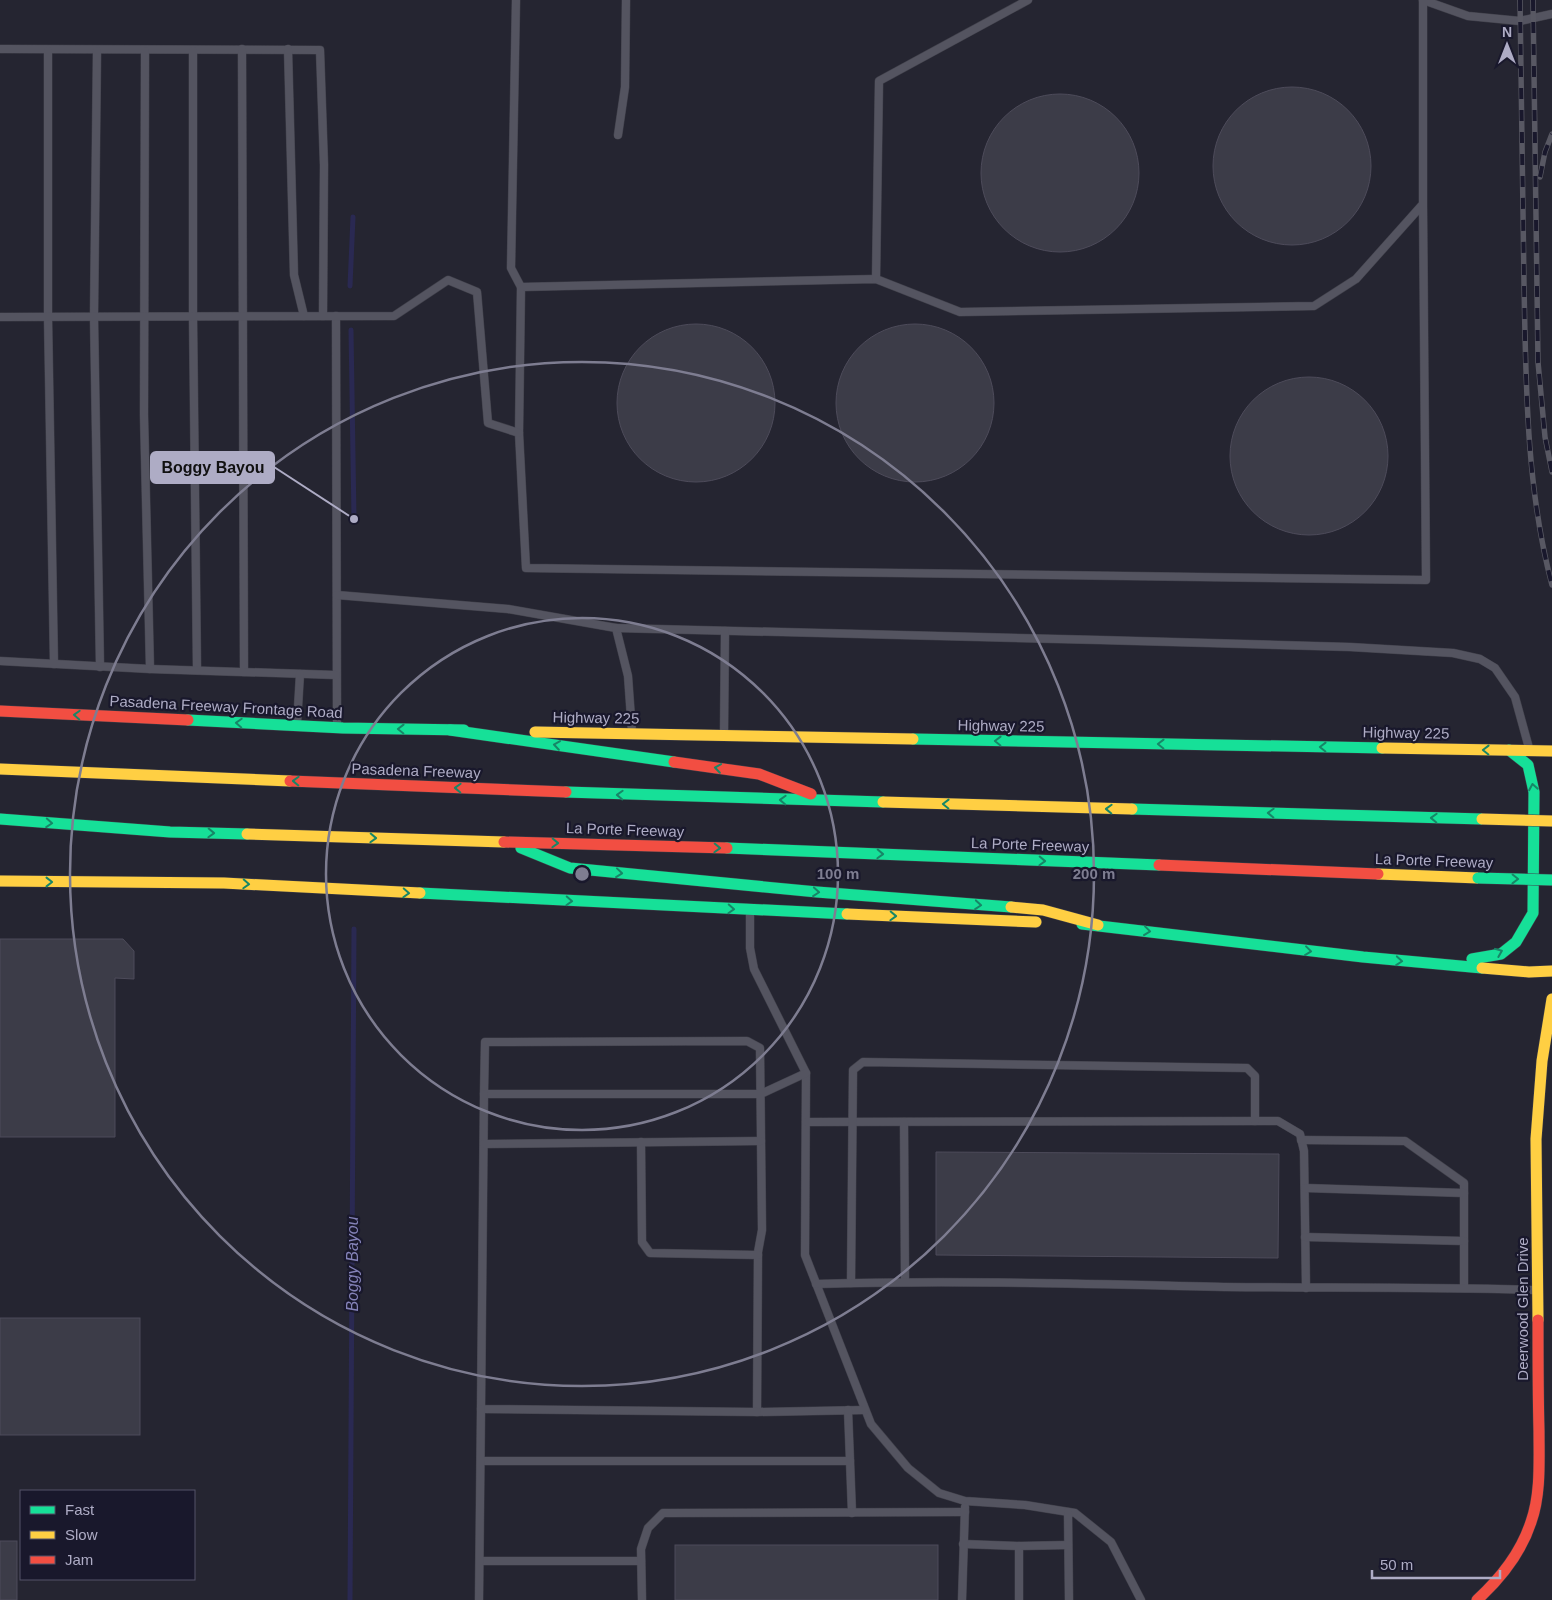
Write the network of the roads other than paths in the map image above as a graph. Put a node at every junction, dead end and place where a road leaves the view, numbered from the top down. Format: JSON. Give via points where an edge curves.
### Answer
{"nodes":[{"id":1,"x":516,"y":0,"type":"edge"},
{"id":2,"x":626,"y":0,"type":"edge"},
{"id":3,"x":1028,"y":0,"type":"edge"},
{"id":4,"x":1423,"y":0,"type":"edge"},
{"id":5,"x":1552,"y":14,"type":"edge"},
{"id":6,"x":0,"y":49,"type":"edge"},
{"id":7,"x":242,"y":49,"type":"junction"},
{"id":8,"x":288,"y":49,"type":"junction"},
{"id":9,"x":48,"y":51,"type":"junction"},
{"id":10,"x":97,"y":51,"type":"junction"},
{"id":11,"x":145,"y":51,"type":"junction"},
{"id":12,"x":193,"y":51,"type":"junction"},
{"id":13,"x":618,"y":135,"type":"dead end"},
{"id":14,"x":1423,"y":204,"type":"junction"},
{"id":15,"x":876,"y":278,"type":"junction"},
{"id":16,"x":521,"y":287,"type":"junction"},
{"id":17,"x":193,"y":316,"type":"junction"},
{"id":18,"x":242,"y":316,"type":"junction"},
{"id":19,"x":304,"y":316,"type":"junction"},
{"id":20,"x":323,"y":316,"type":"junction"},
{"id":21,"x":336,"y":316,"type":"junction"},
{"id":22,"x":48,"y":317,"type":"junction"},
{"id":23,"x":94,"y":317,"type":"junction"},
{"id":24,"x":145,"y":317,"type":"junction"},
{"id":25,"x":0,"y":318,"type":"edge"},
{"id":26,"x":519,"y":433,"type":"junction"},
{"id":27,"x":337,"y":595,"type":"junction"},
{"id":28,"x":616,"y":628,"type":"junction"},
{"id":29,"x":725,"y":631,"type":"junction"},
{"id":30,"x":0,"y":661,"type":"edge"},
{"id":31,"x":54,"y":664,"type":"junction"},
{"id":32,"x":100,"y":666,"type":"junction"},
{"id":33,"x":150,"y":669,"type":"junction"},
{"id":34,"x":197,"y":670,"type":"junction"},
{"id":35,"x":244,"y":672,"type":"junction"},
{"id":36,"x":300,"y":674,"type":"junction"},
{"id":37,"x":336,"y":675,"type":"junction"},
{"id":38,"x":0,"y":711,"type":"edge"},
{"id":39,"x":297,"y":726,"type":"junction"},
{"id":40,"x":337,"y":728,"type":"junction"},
{"id":41,"x":450,"y":730,"type":"junction"},
{"id":42,"x":632,"y":734,"type":"junction"},
{"id":43,"x":724,"y":736,"type":"junction"},
{"id":44,"x":1509,"y":750,"type":"junction"},
{"id":45,"x":1530,"y":751,"type":"junction"},
{"id":46,"x":1552,"y":751,"type":"edge"},
{"id":47,"x":0,"y":769,"type":"edge"},
{"id":48,"x":831,"y":802,"type":"junction"},
{"id":49,"x":0,"y":819,"type":"edge"},
{"id":50,"x":1552,"y":821,"type":"edge"},
{"id":51,"x":506,"y":841,"type":"junction"},
{"id":52,"x":1552,"y":880,"type":"edge"},
{"id":53,"x":0,"y":882,"type":"edge"},
{"id":54,"x":750,"y":910,"type":"junction"},
{"id":55,"x":1098,"y":925,"type":"junction"},
{"id":56,"x":1434,"y":964,"type":"junction"},
{"id":57,"x":1552,"y":971,"type":"edge"},
{"id":58,"x":1552,"y":999,"type":"edge"},
{"id":59,"x":806,"y":1073,"type":"junction"},
{"id":60,"x":484,"y":1094,"type":"junction"},
{"id":61,"x":761,"y":1094,"type":"junction"},
{"id":62,"x":1255,"y":1121,"type":"junction"},
{"id":63,"x":806,"y":1122,"type":"junction"},
{"id":64,"x":852,"y":1122,"type":"junction"},
{"id":65,"x":904,"y":1122,"type":"junction"},
{"id":66,"x":761,"y":1140,"type":"junction"},
{"id":67,"x":1302,"y":1140,"type":"junction"},
{"id":68,"x":641,"y":1142,"type":"junction"},
{"id":69,"x":484,"y":1144,"type":"junction"},
{"id":70,"x":1305,"y":1188,"type":"junction"},
{"id":71,"x":1464,"y":1193,"type":"junction"},
{"id":72,"x":1305,"y":1237,"type":"junction"},
{"id":73,"x":1464,"y":1241,"type":"junction"},
{"id":74,"x":758,"y":1255,"type":"junction"},
{"id":75,"x":905,"y":1281,"type":"junction"},
{"id":76,"x":851,"y":1283,"type":"junction"},
{"id":77,"x":816,"y":1284,"type":"junction"},
{"id":78,"x":1306,"y":1288,"type":"junction"},
{"id":79,"x":1464,"y":1288,"type":"junction"},
{"id":80,"x":1538,"y":1290,"type":"junction"},
{"id":81,"x":481,"y":1409,"type":"junction"},
{"id":82,"x":848,"y":1410,"type":"junction"},
{"id":83,"x":865,"y":1410,"type":"junction"},
{"id":84,"x":757,"y":1412,"type":"junction"},
{"id":85,"x":480,"y":1461,"type":"junction"},
{"id":86,"x":850,"y":1461,"type":"junction"},
{"id":87,"x":965,"y":1501,"type":"junction"},
{"id":88,"x":965,"y":1512,"type":"junction"},
{"id":89,"x":1068,"y":1512,"type":"junction"},
{"id":90,"x":852,"y":1513,"type":"junction"},
{"id":91,"x":963,"y":1544,"type":"junction"},
{"id":92,"x":1068,"y":1545,"type":"junction"},
{"id":93,"x":1018,"y":1546,"type":"junction"},
{"id":94,"x":642,"y":1561,"type":"junction"},
{"id":95,"x":480,"y":1562,"type":"junction"},
{"id":96,"x":1484,"y":1598,"type":"edge"},
{"id":97,"x":479,"y":1600,"type":"edge"},
{"id":98,"x":642,"y":1600,"type":"edge"},
{"id":99,"x":962,"y":1600,"type":"edge"},
{"id":100,"x":1019,"y":1600,"type":"edge"},
{"id":101,"x":1069,"y":1600,"type":"edge"},
{"id":102,"x":1141,"y":1600,"type":"edge"}],
"edges":[{"from":1,"to":16,"type":"lane","via":[[511,268]]},
{"from":2,"to":13,"type":"lane","via":[[625,87]]},
{"from":3,"to":15,"type":"lane","via":[[879,81]]},
{"from":4,"to":5,"type":"lane","via":[[1468,16],[1520,21]]},
{"from":4,"to":14,"type":"lane"},
{"from":6,"to":9,"type":"lane"},
{"from":7,"to":8,"type":"lane"},
{"from":7,"to":12,"type":"lane"},
{"from":7,"to":18,"type":"lane"},
{"from":8,"to":19,"type":"lane","via":[[294,275]]},
{"from":8,"to":20,"type":"lane","via":[[320,50],[324,165]]},
{"from":9,"to":10,"type":"lane"},
{"from":9,"to":22,"type":"lane"},
{"from":10,"to":11,"type":"lane"},
{"from":10,"to":23,"type":"lane"},
{"from":11,"to":12,"type":"lane"},
{"from":11,"to":24,"type":"lane"},
{"from":12,"to":17,"type":"lane"},
{"from":14,"to":15,"type":"lane","via":[[1356,278],[1314,306],[960,312]]},
{"from":14,"to":26,"type":"lane","via":[[1426,580],[526,568]]},
{"from":15,"to":16,"type":"lane"},
{"from":16,"to":26,"type":"lane"},
{"from":17,"to":18,"type":"lane"},
{"from":17,"to":24,"type":"lane"},
{"from":17,"to":34,"type":"lane"},
{"from":18,"to":19,"type":"lane"},
{"from":18,"to":35,"type":"lane"},
{"from":19,"to":20,"type":"lane"},
{"from":20,"to":21,"type":"lane"},
{"from":21,"to":26,"type":"lane","via":[[394,316],[448,280],[477,292],[488,423]]},
{"from":21,"to":27,"type":"lane"},
{"from":22,"to":23,"type":"lane"},
{"from":22,"to":25,"type":"lane"},
{"from":22,"to":31,"type":"lane"},
{"from":23,"to":24,"type":"lane"},
{"from":23,"to":32,"type":"lane"},
{"from":24,"to":33,"type":"lane"},
{"from":27,"to":28,"type":"lane","via":[[508,608]]},
{"from":27,"to":37,"type":"lane"},
{"from":28,"to":29,"type":"lane"},
{"from":28,"to":42,"type":"lane","via":[[628,676]]},
{"from":29,"to":43,"type":"lane"},
{"from":29,"to":45,"type":"lane","via":[[1453,653],[1480,658],[1495,668],[1515,698]]},
{"from":30,"to":31,"type":"lane"},
{"from":31,"to":32,"type":"lane"},
{"from":32,"to":33,"type":"lane"},
{"from":33,"to":34,"type":"lane"},
{"from":34,"to":35,"type":"lane"},
{"from":35,"to":36,"type":"lane"},
{"from":36,"to":37,"type":"lane"},
{"from":36,"to":39,"type":"lane"},
{"from":37,"to":40,"type":"lane"},
{"from":39,"to":38,"type":"main road","name":"Pasadena Freeway Frontage Road","one_way":true},
{"from":39,"to":40,"type":"main road","name":"Pasadena Freeway Frontage Road"},
{"from":41,"to":40,"type":"main road","name":"Pasadena Freeway Frontage Road","one_way":true},
{"from":41,"to":42,"type":"main road","name":"Highway 225"},
{"from":48,"to":41,"type":"main road","one_way":true,"via":[[759,774]]},
{"from":42,"to":43,"type":"main road","name":"Highway 225"},
{"from":44,"to":43,"type":"main road","name":"Highway 225","one_way":true},
{"from":44,"to":45,"type":"main road","name":"Highway 225"},
{"from":56,"to":44,"type":"main road","one_way":true,"via":[[1501,954],[1516,942],[1533,913],[1534,792],[1528,765]]},
{"from":45,"to":46,"type":"main road","name":"Highway 225"},
{"from":48,"to":47,"type":"main road","name":"Pasadena Freeway","one_way":true},
{"from":50,"to":48,"type":"main road","one_way":true,"bridge":true},
{"from":49,"to":51,"type":"main road","one_way":true,"via":[[170,832]]},
{"from":51,"to":52,"type":"main road","name":"La Porte Freeway","one_way":true,"bridge":true},
{"from":51,"to":55,"type":"main road","one_way":true,"via":[[570,868],[1043,910]]},
{"from":53,"to":54,"type":"main road","one_way":true,"via":[[224,883]]},
{"from":54,"to":55,"type":"main road","one_way":true},
{"from":54,"to":59,"type":"lane","via":[[750,948],[754,969]]},
{"from":55,"to":56,"type":"main road","one_way":true},
{"from":56,"to":57,"type":"main road"},
{"from":58,"to":80,"type":"main road","name":"Deerwood Glen Drive","via":[[1542,1061],[1536,1139]]},
{"from":59,"to":61,"type":"lane"},
{"from":59,"to":63,"type":"lane"},
{"from":60,"to":61,"type":"lane"},
{"from":60,"to":61,"type":"lane","via":[[485,1042],[727,1041],[747,1041],[760,1048]]},
{"from":60,"to":69,"type":"lane"},
{"from":61,"to":66,"type":"lane"},
{"from":62,"to":64,"type":"lane","via":[[1255,1076],[1247,1068],[863,1062],[853,1070]]},
{"from":62,"to":65,"type":"lane"},
{"from":62,"to":67,"type":"lane","via":[[1278,1121],[1300,1134]]},
{"from":63,"to":64,"type":"lane"},
{"from":63,"to":77,"type":"lane","via":[[805,1255]]},
{"from":64,"to":65,"type":"lane"},
{"from":64,"to":76,"type":"lane"},
{"from":65,"to":75,"type":"lane"},
{"from":66,"to":68,"type":"lane"},
{"from":66,"to":74,"type":"lane","via":[[762,1230]]},
{"from":67,"to":70,"type":"lane"},
{"from":67,"to":71,"type":"lane","via":[[1405,1141],[1464,1183]]},
{"from":68,"to":69,"type":"lane"},
{"from":68,"to":74,"type":"lane","via":[[642,1242],[650,1253]]},
{"from":69,"to":81,"type":"lane"},
{"from":70,"to":71,"type":"lane"},
{"from":70,"to":72,"type":"lane"},
{"from":71,"to":73,"type":"lane"},
{"from":72,"to":73,"type":"lane"},
{"from":72,"to":78,"type":"lane"},
{"from":73,"to":79,"type":"lane"},
{"from":74,"to":84,"type":"lane"},
{"from":75,"to":76,"type":"lane"},
{"from":75,"to":78,"type":"lane"},
{"from":76,"to":77,"type":"lane"},
{"from":77,"to":83,"type":"lane"},
{"from":78,"to":79,"type":"lane"},
{"from":79,"to":80,"type":"lane"},
{"from":80,"to":96,"type":"main road","name":"Deerwood Glen Drive","via":[[1539,1475],[1532,1520],[1518,1552]]},
{"from":81,"to":84,"type":"lane"},
{"from":81,"to":85,"type":"lane"},
{"from":82,"to":83,"type":"lane"},
{"from":82,"to":84,"type":"lane"},
{"from":82,"to":86,"type":"lane"},
{"from":83,"to":87,"type":"lane","via":[[871,1424],[908,1468],[940,1493]]},
{"from":85,"to":86,"type":"lane"},
{"from":85,"to":95,"type":"lane"},
{"from":86,"to":90,"type":"lane"},
{"from":87,"to":88,"type":"lane"},
{"from":87,"to":89,"type":"lane"},
{"from":88,"to":90,"type":"lane"},
{"from":88,"to":91,"type":"lane"},
{"from":89,"to":92,"type":"lane"},
{"from":89,"to":102,"type":"lane","via":[[1075,1513],[1110,1542]]},
{"from":90,"to":94,"type":"lane","via":[[662,1514],[648,1528],[641,1549]]},
{"from":91,"to":93,"type":"lane"},
{"from":91,"to":99,"type":"lane"},
{"from":92,"to":93,"type":"lane"},
{"from":92,"to":101,"type":"lane"},
{"from":93,"to":100,"type":"lane"},
{"from":94,"to":95,"type":"lane"},
{"from":94,"to":98,"type":"lane"},
{"from":95,"to":97,"type":"lane"}]}
